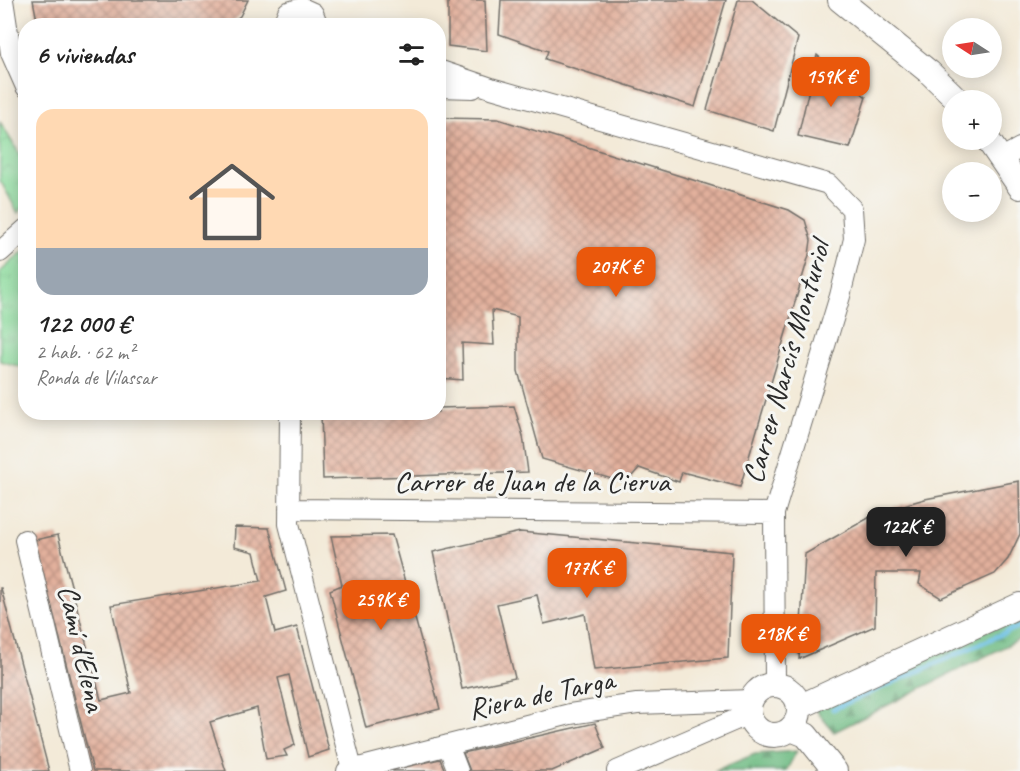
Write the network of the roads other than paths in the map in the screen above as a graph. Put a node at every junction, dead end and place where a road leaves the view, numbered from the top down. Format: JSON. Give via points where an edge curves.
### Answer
{"nodes":[{"id":1,"x":3,"y":0,"type":"edge"},
{"id":2,"x":840,"y":0,"type":"edge"},
{"id":3,"x":293,"y":4,"type":"edge"},
{"id":4,"x":284,"y":18,"type":"edge"},
{"id":5,"x":317,"y":18,"type":"edge"},
{"id":6,"x":18,"y":69,"type":"edge"},
{"id":7,"x":446,"y":73,"type":"edge"},
{"id":8,"x":446,"y":87,"type":"edge"},
{"id":9,"x":491,"y":88,"type":"junction"},
{"id":10,"x":948,"y":90,"type":"edge"},
{"id":11,"x":1003,"y":148,"type":"edge"},
{"id":12,"x":1020,"y":187,"type":"edge"},
{"id":13,"x":18,"y":236,"type":"edge"},
{"id":14,"x":0,"y":252,"type":"edge"},
{"id":15,"x":290,"y":420,"type":"edge"},
{"id":16,"x":289,"y":509,"type":"junction"},
{"id":17,"x":774,"y":513,"type":"junction"},
{"id":18,"x":25,"y":540,"type":"dead end"},
{"id":19,"x":1020,"y":605,"type":"edge"},
{"id":20,"x":775,"y":685,"type":"junction"},
{"id":21,"x":750,"y":707,"type":"junction"},
{"id":22,"x":799,"y":707,"type":"junction"},
{"id":23,"x":791,"y":729,"type":"junction"},
{"id":24,"x":448,"y":745,"type":"junction"},
{"id":25,"x":349,"y":770,"type":"edge"},
{"id":26,"x":80,"y":771,"type":"edge"},
{"id":27,"x":458,"y":771,"type":"edge"},
{"id":28,"x":617,"y":771,"type":"edge"},
{"id":29,"x":835,"y":771,"type":"edge"}],
"edges":[{"from":1,"to":6,"type":"street","via":[[11,53]]},
{"from":2,"to":10,"type":"street"},
{"from":3,"to":4,"type":"street"},
{"from":3,"to":5,"type":"street","via":[[308,9]]},
{"from":7,"to":9,"type":"street","name":"Carrer Narcís Monturiol"},
{"from":8,"to":9,"type":"street"},
{"from":9,"to":17,"type":"street","name":"Carrer Narcís Monturiol","via":[[828,184],[852,209],[854,239],[840,296]]},
{"from":11,"to":12,"type":"street"},
{"from":13,"to":14,"type":"street"},
{"from":15,"to":16,"type":"street"},
{"from":16,"to":17,"type":"street","name":"Carrer de Juan de la Cierva"},
{"from":16,"to":25,"type":"street","via":[[289,524]]},
{"from":17,"to":20,"type":"street","name":"Carrer Narcís Monturiol"},
{"from":18,"to":26,"type":"street","name":"Camí d'Elena"},
{"from":19,"to":22,"type":"street"},
{"from":20,"to":21,"type":"street","via":[[763,688]]},
{"from":20,"to":22,"type":"street","via":[[791,692]]},
{"from":21,"to":23,"type":"street","via":[[758,729],[766,734],[775,736]]},
{"from":21,"to":24,"type":"street","name":"Riera de Targa","via":[[637,704],[570,714]]},
{"from":21,"to":28,"type":"street"},
{"from":22,"to":23,"type":"street","via":[[798,720]]},
{"from":23,"to":29,"type":"street","via":[[806,735]]},
{"from":24,"to":25,"type":"street","name":"Riera de Targa"},
{"from":24,"to":27,"type":"street"}]}
